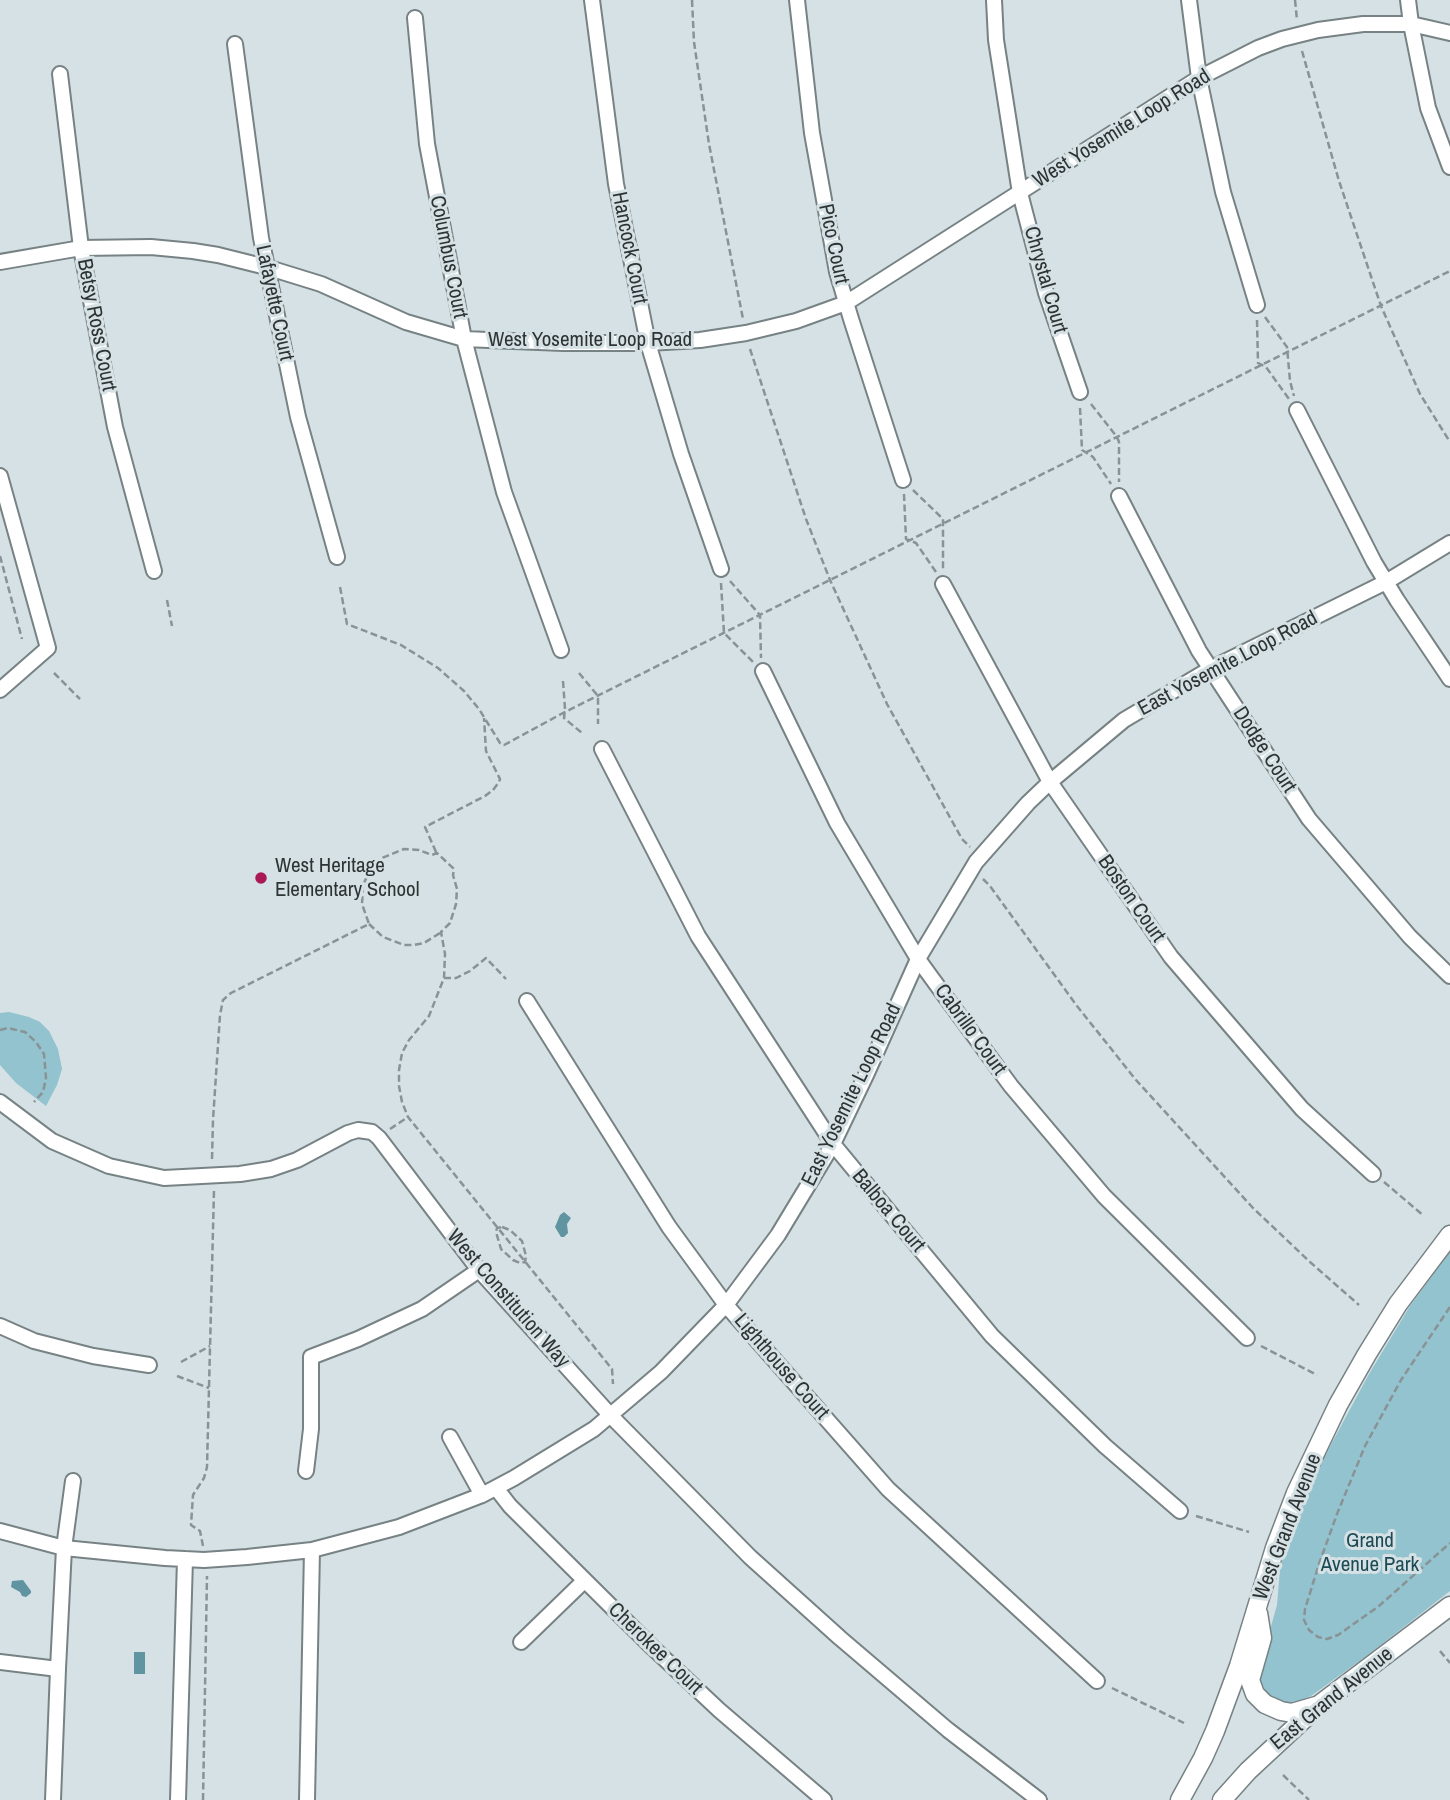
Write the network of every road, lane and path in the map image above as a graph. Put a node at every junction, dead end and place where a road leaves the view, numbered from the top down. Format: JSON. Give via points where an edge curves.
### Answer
{"nodes":[{"id":1,"x":592,"y":0,"type":"edge"},
{"id":2,"x":692,"y":0,"type":"edge"},
{"id":3,"x":797,"y":0,"type":"edge"},
{"id":4,"x":994,"y":0,"type":"edge"},
{"id":5,"x":1189,"y":0,"type":"edge"},
{"id":6,"x":1295,"y":0,"type":"edge"},
{"id":7,"x":1408,"y":0,"type":"edge"},
{"id":8,"x":1296,"y":10,"type":"dead end"},
{"id":9,"x":415,"y":18,"type":"dead end"},
{"id":10,"x":1410,"y":24,"type":"junction"},
{"id":11,"x":1450,"y":33,"type":"edge"},
{"id":12,"x":235,"y":44,"type":"dead end"},
{"id":13,"x":1302,"y":54,"type":"dead end"},
{"id":14,"x":61,"y":74,"type":"dead end"},
{"id":15,"x":1199,"y":78,"type":"junction"},
{"id":16,"x":1450,"y":167,"type":"edge"},
{"id":17,"x":1020,"y":193,"type":"junction"},
{"id":18,"x":81,"y":248,"type":"junction"},
{"id":19,"x":0,"y":262,"type":"edge"},
{"id":20,"x":266,"y":267,"type":"junction"},
{"id":21,"x":1450,"y":271,"type":"edge"},
{"id":22,"x":846,"y":303,"type":"junction"},
{"id":23,"x":1257,"y":305,"type":"junction"},
{"id":24,"x":1381,"y":306,"type":"junction"},
{"id":25,"x":741,"y":312,"type":"dead end"},
{"id":26,"x":464,"y":339,"type":"junction"},
{"id":27,"x":648,"y":343,"type":"junction"},
{"id":28,"x":1288,"y":351,"type":"junction"},
{"id":29,"x":751,"y":353,"type":"dead end"},
{"id":30,"x":1260,"y":365,"type":"junction"},
{"id":31,"x":1080,"y":392,"type":"junction"},
{"id":32,"x":1297,"y":410,"type":"junction"},
{"id":33,"x":1117,"y":437,"type":"junction"},
{"id":34,"x":1450,"y":442,"type":"edge"},
{"id":35,"x":1086,"y":453,"type":"junction"},
{"id":36,"x":0,"y":476,"type":"edge"},
{"id":37,"x":903,"y":480,"type":"junction"},
{"id":38,"x":1118,"y":496,"type":"junction"},
{"id":39,"x":943,"y":524,"type":"junction"},
{"id":40,"x":911,"y":540,"type":"junction"},
{"id":41,"x":1450,"y":543,"type":"edge"},
{"id":42,"x":0,"y":556,"type":"edge"},
{"id":43,"x":337,"y":556,"type":"dead end"},
{"id":44,"x":720,"y":569,"type":"junction"},
{"id":45,"x":154,"y":571,"type":"dead end"},
{"id":46,"x":830,"y":580,"type":"junction"},
{"id":47,"x":1386,"y":582,"type":"junction"},
{"id":48,"x":943,"y":584,"type":"junction"},
{"id":49,"x":340,"y":587,"type":"dead end"},
{"id":50,"x":167,"y":600,"type":"dead end"},
{"id":51,"x":760,"y":615,"type":"junction"},
{"id":52,"x":172,"y":626,"type":"dead end"},
{"id":53,"x":724,"y":633,"type":"junction"},
{"id":54,"x":23,"y":639,"type":"dead end"},
{"id":55,"x":561,"y":650,"type":"dead end"},
{"id":56,"x":1210,"y":669,"type":"junction"},
{"id":57,"x":762,"y":671,"type":"junction"},
{"id":58,"x":54,"y":673,"type":"dead end"},
{"id":59,"x":579,"y":673,"type":"dead end"},
{"id":60,"x":1450,"y":679,"type":"edge"},
{"id":61,"x":562,"y":681,"type":"dead end"},
{"id":62,"x":0,"y":690,"type":"edge"},
{"id":63,"x":598,"y":696,"type":"junction"},
{"id":64,"x":80,"y":699,"type":"dead end"},
{"id":65,"x":563,"y":713,"type":"junction"},
{"id":66,"x":484,"y":718,"type":"junction"},
{"id":67,"x":598,"y":724,"type":"dead end"},
{"id":68,"x":582,"y":733,"type":"dead end"},
{"id":69,"x":602,"y":749,"type":"dead end"},
{"id":70,"x":1049,"y":782,"type":"junction"},
{"id":71,"x":970,"y":847,"type":"dead end"},
{"id":72,"x":437,"y":853,"type":"junction"},
{"id":73,"x":984,"y":881,"type":"dead end"},
{"id":74,"x":369,"y":924,"type":"junction"},
{"id":75,"x":442,"y":932,"type":"junction"},
{"id":76,"x":918,"y":959,"type":"junction"},
{"id":77,"x":1450,"y":976,"type":"edge"},
{"id":78,"x":444,"y":978,"type":"junction"},
{"id":79,"x":506,"y":979,"type":"dead end"},
{"id":80,"x":527,"y":1001,"type":"dead end"},
{"id":81,"x":0,"y":1030,"type":"edge"},
{"id":82,"x":0,"y":1101,"type":"edge"},
{"id":83,"x":34,"y":1102,"type":"dead end"},
{"id":84,"x":408,"y":1117,"type":"junction"},
{"id":85,"x":379,"y":1138,"type":"junction"},
{"id":86,"x":832,"y":1144,"type":"junction"},
{"id":87,"x":211,"y":1154,"type":"dead end"},
{"id":88,"x":1373,"y":1174,"type":"joint"},
{"id":89,"x":215,"y":1198,"type":"dead end"},
{"id":90,"x":1424,"y":1216,"type":"dead end"},
{"id":91,"x":497,"y":1228,"type":"junction"},
{"id":92,"x":1450,"y":1235,"type":"edge"},
{"id":93,"x":526,"y":1262,"type":"junction"},
{"id":94,"x":479,"y":1270,"type":"junction"},
{"id":95,"x":726,"y":1305,"type":"junction"},
{"id":96,"x":1359,"y":1305,"type":"dead end"},
{"id":97,"x":1450,"y":1307,"type":"edge"},
{"id":98,"x":0,"y":1326,"type":"edge"},
{"id":99,"x":1247,"y":1338,"type":"joint"},
{"id":100,"x":211,"y":1346,"type":"junction"},
{"id":101,"x":181,"y":1362,"type":"dead end"},
{"id":102,"x":149,"y":1365,"type":"dead end"},
{"id":103,"x":177,"y":1376,"type":"dead end"},
{"id":104,"x":1317,"y":1376,"type":"dead end"},
{"id":105,"x":613,"y":1384,"type":"dead end"},
{"id":106,"x":209,"y":1388,"type":"junction"},
{"id":107,"x":611,"y":1416,"type":"junction"},
{"id":108,"x":450,"y":1437,"type":"dead end"},
{"id":109,"x":306,"y":1471,"type":"dead end"},
{"id":110,"x":73,"y":1481,"type":"dead end"},
{"id":111,"x":496,"y":1488,"type":"junction"},
{"id":112,"x":482,"y":1495,"type":"junction"},
{"id":113,"x":1180,"y":1511,"type":"joint"},
{"id":114,"x":0,"y":1531,"type":"edge"},
{"id":115,"x":1250,"y":1532,"type":"dead end"},
{"id":116,"x":202,"y":1539,"type":"dead end"},
{"id":117,"x":1450,"y":1543,"type":"edge"},
{"id":118,"x":64,"y":1548,"type":"junction"},
{"id":119,"x":312,"y":1550,"type":"junction"},
{"id":120,"x":185,"y":1559,"type":"junction"},
{"id":121,"x":584,"y":1581,"type":"junction"},
{"id":122,"x":208,"y":1582,"type":"dead end"},
{"id":123,"x":1257,"y":1606,"type":"junction"},
{"id":124,"x":1450,"y":1606,"type":"edge"},
{"id":125,"x":521,"y":1642,"type":"dead end"},
{"id":126,"x":1440,"y":1651,"type":"dead end"},
{"id":127,"x":0,"y":1662,"type":"edge"},
{"id":128,"x":1450,"y":1664,"type":"edge"},
{"id":129,"x":58,"y":1669,"type":"junction"},
{"id":130,"x":1097,"y":1681,"type":"joint"},
{"id":131,"x":1319,"y":1705,"type":"junction"},
{"id":132,"x":1184,"y":1723,"type":"dead end"},
{"id":133,"x":1283,"y":1774,"type":"dead end"},
{"id":134,"x":53,"y":1800,"type":"edge"},
{"id":135,"x":178,"y":1800,"type":"edge"},
{"id":136,"x":203,"y":1800,"type":"edge"},
{"id":137,"x":307,"y":1800,"type":"edge"},
{"id":138,"x":824,"y":1800,"type":"edge"},
{"id":139,"x":1039,"y":1800,"type":"edge"},
{"id":140,"x":1180,"y":1800,"type":"edge"},
{"id":141,"x":1222,"y":1800,"type":"edge"},
{"id":142,"x":1308,"y":1800,"type":"edge"}],
"edges":[{"from":1,"to":27,"type":"street","name":"Hancock Court","via":[[616,184]]},
{"from":2,"to":25,"type":"path","via":[[709,144]]},
{"from":3,"to":22,"type":"street","name":"Pico Court","via":[[812,133]]},
{"from":4,"to":17,"type":"street","name":"Chrystal Court"},
{"from":5,"to":15,"type":"street"},
{"from":6,"to":8,"type":"path"},
{"from":7,"to":10,"type":"street"},
{"from":9,"to":26,"type":"street","name":"Columbus Court","via":[[427,144]]},
{"from":10,"to":11,"type":"street","name":"West Yosemite Loop Road"},
{"from":10,"to":15,"type":"street","name":"West Yosemite Loop Road","via":[[1363,24],[1299,34],[1258,48]]},
{"from":10,"to":16,"type":"street","via":[[1428,108]]},
{"from":12,"to":20,"type":"street","name":"Lafayette Court"},
{"from":13,"to":24,"type":"path"},
{"from":14,"to":18,"type":"street","name":"Betsy Ross Court"},
{"from":15,"to":17,"type":"street","name":"West Yosemite Loop Road"},
{"from":15,"to":23,"type":"street","via":[[1223,192]]},
{"from":17,"to":22,"type":"street","name":"West Yosemite Loop Road"},
{"from":17,"to":31,"type":"street","name":"Chrystal Court","via":[[1046,292]]},
{"from":18,"to":19,"type":"street","name":"West Yosemite Loop Road"},
{"from":18,"to":20,"type":"street","name":"West Yosemite Loop Road","via":[[193,251]]},
{"from":18,"to":45,"type":"street","name":"Betsy Ross Court","via":[[115,426]]},
{"from":20,"to":26,"type":"street","name":"West Yosemite Loop Road","via":[[321,284],[407,323]]},
{"from":20,"to":43,"type":"street","name":"Lafayette Court","via":[[298,417]]},
{"from":21,"to":24,"type":"path"},
{"from":22,"to":27,"type":"street","name":"West Yosemite Loop Road","via":[[746,333]]},
{"from":22,"to":37,"type":"street","name":"Pico Court"},
{"from":23,"to":28,"type":"path"},
{"from":23,"to":30,"type":"path"},
{"from":24,"to":28,"type":"path"},
{"from":24,"to":34,"type":"path","via":[[1420,394]]},
{"from":26,"to":27,"type":"street","name":"West Yosemite Loop Road"},
{"from":26,"to":55,"type":"street","name":"Columbus Court","via":[[503,492]]},
{"from":27,"to":44,"type":"street","name":"Hancock Court"},
{"from":28,"to":30,"type":"path"},
{"from":28,"to":32,"type":"path"},
{"from":29,"to":46,"type":"path"},
{"from":30,"to":32,"type":"path"},
{"from":30,"to":33,"type":"path"},
{"from":31,"to":33,"type":"path"},
{"from":31,"to":35,"type":"path","via":[[1082,450]]},
{"from":32,"to":47,"type":"street"},
{"from":33,"to":35,"type":"path"},
{"from":33,"to":38,"type":"path"},
{"from":35,"to":38,"type":"path"},
{"from":35,"to":39,"type":"path"},
{"from":36,"to":62,"type":"street","via":[[48,648]]},
{"from":37,"to":39,"type":"path"},
{"from":37,"to":40,"type":"path","via":[[906,539]]},
{"from":38,"to":56,"type":"street","name":"Dodge Court"},
{"from":39,"to":40,"type":"path"},
{"from":39,"to":48,"type":"path"},
{"from":40,"to":46,"type":"path"},
{"from":40,"to":48,"type":"path"},
{"from":41,"to":47,"type":"street","name":"East Yosemite Loop Road"},
{"from":42,"to":54,"type":"path"},
{"from":44,"to":51,"type":"path"},
{"from":44,"to":53,"type":"path"},
{"from":46,"to":51,"type":"path"},
{"from":46,"to":71,"type":"path","via":[[887,704]]},
{"from":47,"to":56,"type":"street","name":"East Yosemite Loop Road"},
{"from":47,"to":60,"type":"street"},
{"from":48,"to":70,"type":"street","name":"Boston Court"},
{"from":49,"to":66,"type":"path","via":[[347,624],[401,645],[431,663],[452,678]]},
{"from":50,"to":52,"type":"path"},
{"from":51,"to":53,"type":"path"},
{"from":51,"to":57,"type":"path"},
{"from":53,"to":57,"type":"path"},
{"from":53,"to":63,"type":"path"},
{"from":56,"to":70,"type":"street","name":"East Yosemite Loop Road","via":[[1124,720]]},
{"from":56,"to":77,"type":"street","name":"Dodge Court","via":[[1309,819],[1410,937]]},
{"from":57,"to":76,"type":"street","name":"Cabrillo Court","via":[[837,823]]},
{"from":58,"to":64,"type":"path"},
{"from":59,"to":63,"type":"path"},
{"from":61,"to":65,"type":"path"},
{"from":63,"to":65,"type":"path"},
{"from":63,"to":67,"type":"path"},
{"from":65,"to":66,"type":"path","via":[[504,745]]},
{"from":65,"to":68,"type":"path"},
{"from":66,"to":72,"type":"path","via":[[486,751],[499,782],[485,796],[425,827]]},
{"from":69,"to":86,"type":"street","name":"Balboa Court","via":[[698,936]]},
{"from":70,"to":76,"type":"street","name":"East Yosemite Loop Road","via":[[976,862]]},
{"from":70,"to":88,"type":"street","name":"Boston Court","via":[[1171,957],[1302,1109]]},
{"from":72,"to":74,"type":"path","via":[[404,849],[372,866],[361,897]]},
{"from":72,"to":75,"type":"path","via":[[454,869],[457,897],[453,917]]},
{"from":73,"to":96,"type":"path","via":[[1136,1080],[1253,1208]]},
{"from":74,"to":75,"type":"path","via":[[383,937],[404,944],[424,943]]},
{"from":74,"to":87,"type":"path","via":[[223,1000]]},
{"from":75,"to":78,"type":"path"},
{"from":76,"to":86,"type":"street","name":"East Yosemite Loop Road"},
{"from":76,"to":99,"type":"street","name":"Cabrillo Court","via":[[1011,1086],[1104,1196]]},
{"from":78,"to":79,"type":"path","via":[[456,978],[486,958]]},
{"from":78,"to":84,"type":"path","via":[[429,1016],[402,1053],[399,1086]]},
{"from":80,"to":95,"type":"street","name":"Lighthouse Court","via":[[669,1227]]},
{"from":81,"to":83,"type":"path","via":[[24,1032],[44,1054],[46,1078],[43,1092]]},
{"from":82,"to":85,"type":"street","via":[[52,1141],[109,1166],[164,1178],[271,1168],[358,1130]]},
{"from":84,"to":85,"type":"path"},
{"from":84,"to":91,"type":"path"},
{"from":85,"to":94,"type":"street","name":"West Constitution Way"},
{"from":86,"to":95,"type":"street","name":"East Yosemite Loop Road","via":[[778,1235]]},
{"from":86,"to":113,"type":"street","name":"Balboa Court","via":[[992,1336],[1105,1446]]},
{"from":88,"to":90,"type":"path"},
{"from":89,"to":100,"type":"path"},
{"from":91,"to":93,"type":"path"},
{"from":91,"to":93,"type":"path","via":[[510,1230],[522,1241]]},
{"from":91,"to":93,"type":"path","via":[[501,1249],[513,1260]]},
{"from":92,"to":123,"type":"street","name":"West Grand Avenue","via":[[1398,1304],[1338,1405],[1296,1493]]},
{"from":93,"to":105,"type":"path","via":[[612,1369]]},
{"from":94,"to":107,"type":"street","name":"West Constitution Way"},
{"from":94,"to":109,"type":"street","via":[[422,1309],[311,1357]]},
{"from":95,"to":107,"type":"street","name":"East Yosemite Loop Road","via":[[661,1373]]},
{"from":95,"to":130,"type":"street","name":"Lighthouse Court","via":[[888,1489]]},
{"from":97,"to":117,"type":"path","via":[[1401,1380],[1365,1446],[1305,1609],[1309,1630],[1327,1639],[1338,1635],[1379,1606]]},
{"from":98,"to":102,"type":"street","via":[[34,1341]]},
{"from":99,"to":104,"type":"path"},
{"from":100,"to":101,"type":"path"},
{"from":100,"to":106,"type":"path"},
{"from":103,"to":106,"type":"path"},
{"from":106,"to":116,"type":"path","via":[[207,1467],[192,1499],[191,1525]]},
{"from":107,"to":111,"type":"street","name":"East Yosemite Loop Road"},
{"from":107,"to":139,"type":"street","name":"West Constitution Way","via":[[750,1557],[840,1638]]},
{"from":108,"to":112,"type":"street"},
{"from":110,"to":118,"type":"street"},
{"from":111,"to":112,"type":"street","name":"East Yosemite Loop Road"},
{"from":111,"to":121,"type":"street","name":"Cherokee Court"},
{"from":112,"to":119,"type":"street","name":"East Yosemite Loop Road","via":[[399,1527]]},
{"from":113,"to":115,"type":"path"},
{"from":114,"to":118,"type":"street","name":"East Yosemite Loop Road"},
{"from":118,"to":120,"type":"street","name":"East Yosemite Loop Road"},
{"from":118,"to":129,"type":"street"},
{"from":119,"to":120,"type":"street","name":"East Yosemite Loop Road"},
{"from":119,"to":137,"type":"street"},
{"from":120,"to":135,"type":"street"},
{"from":121,"to":125,"type":"street"},
{"from":121,"to":138,"type":"street","name":"Cherokee Court","via":[[719,1710]]},
{"from":122,"to":136,"type":"path"},
{"from":123,"to":131,"type":"street","via":[[1262,1638],[1250,1680],[1255,1694],[1265,1704],[1292,1713]]},
{"from":123,"to":140,"type":"street","name":"West Grand Avenue","via":[[1215,1731]]},
{"from":124,"to":131,"type":"street","name":"East Grand Avenue"},
{"from":126,"to":128,"type":"path"},
{"from":127,"to":129,"type":"street"},
{"from":129,"to":134,"type":"street"},
{"from":130,"to":132,"type":"path"},
{"from":131,"to":141,"type":"street","name":"East Grand Avenue"},
{"from":133,"to":142,"type":"path"}]}
